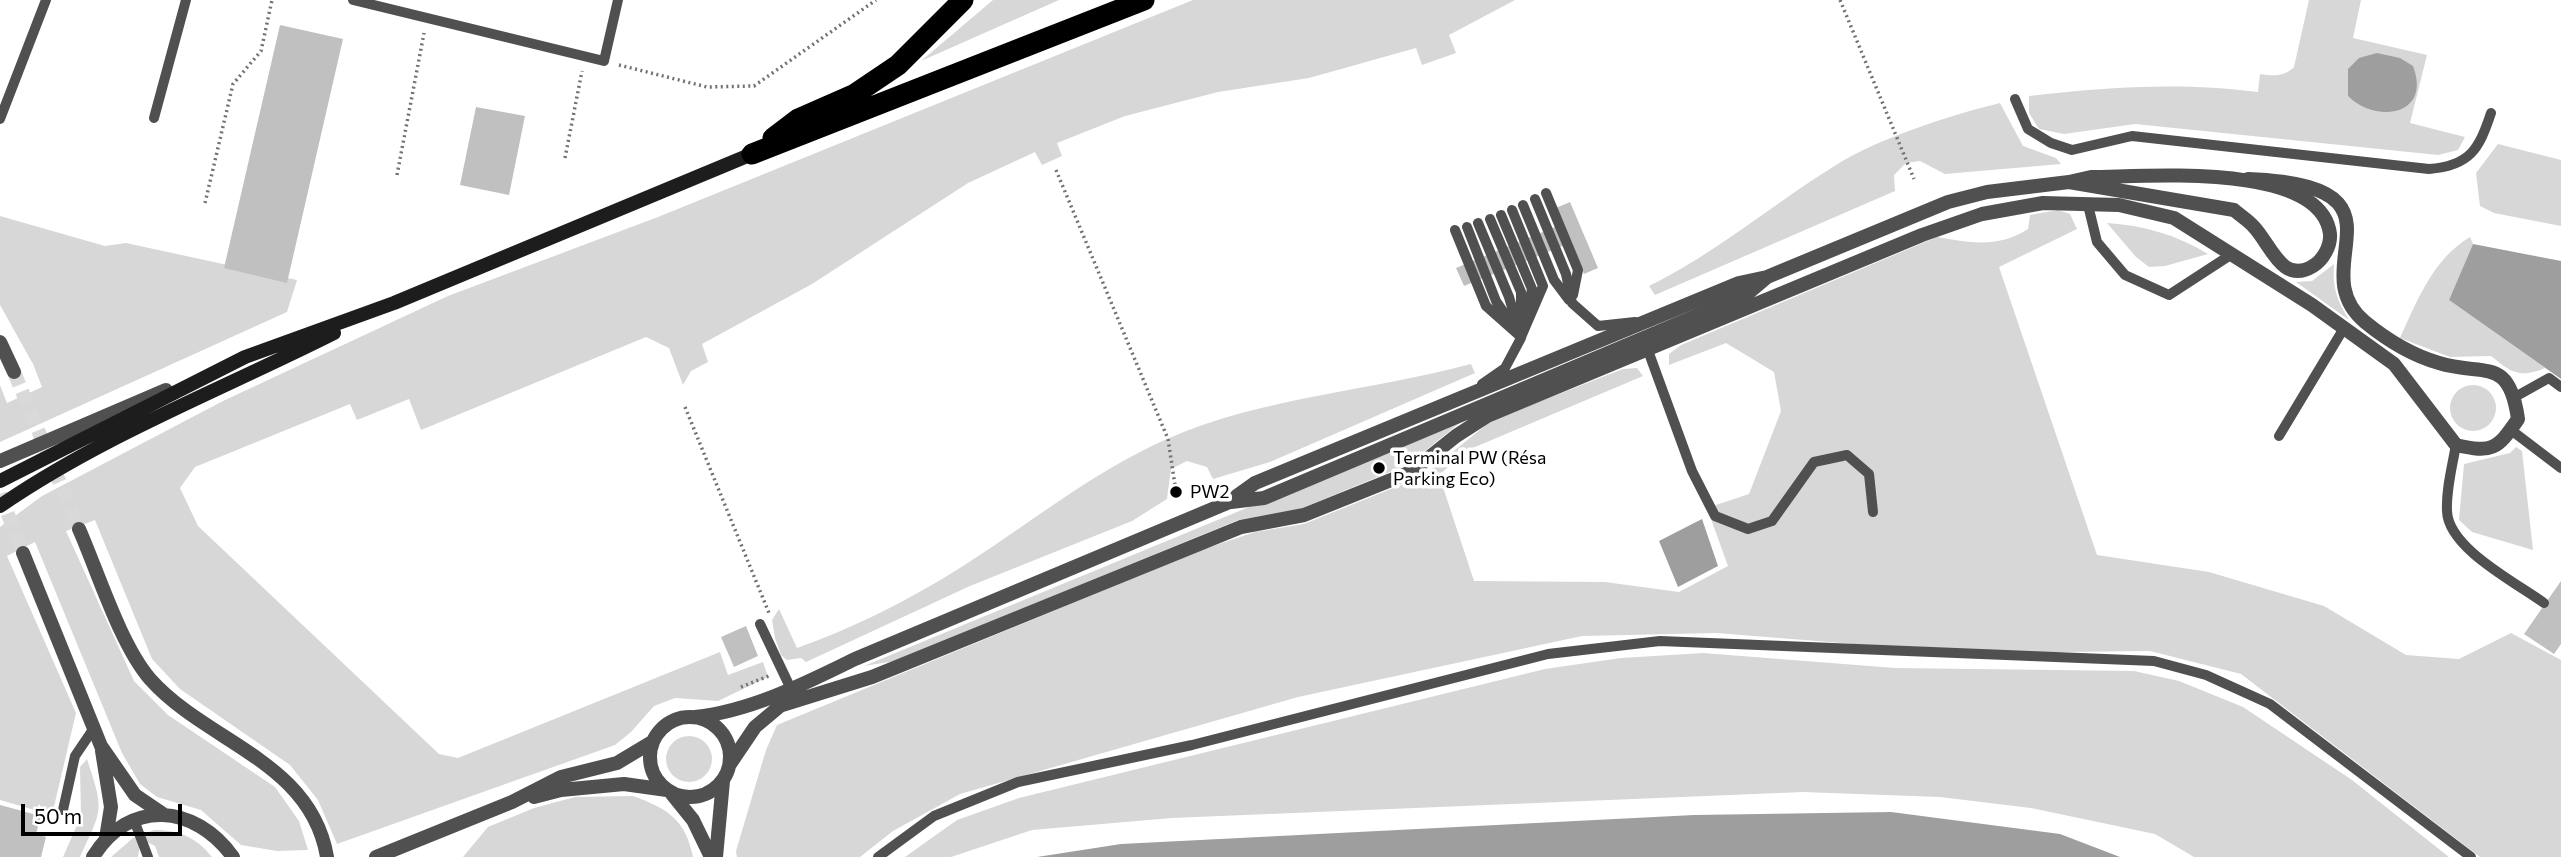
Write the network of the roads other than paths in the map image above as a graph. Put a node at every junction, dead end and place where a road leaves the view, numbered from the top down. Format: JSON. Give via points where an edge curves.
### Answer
{"nodes":[{"id":1,"x":46,"y":0,"type":"edge"},
{"id":2,"x":186,"y":0,"type":"edge"},
{"id":3,"x":353,"y":0,"type":"edge"},
{"id":4,"x":618,"y":0,"type":"edge"},
{"id":5,"x":963,"y":0,"type":"edge"},
{"id":6,"x":1144,"y":0,"type":"edge"},
{"id":7,"x":387,"y":4,"type":"edge"},
{"id":8,"x":2015,"y":99,"type":"dead end"},
{"id":9,"x":2491,"y":113,"type":"dead end"},
{"id":10,"x":154,"y":118,"type":"dead end"},
{"id":11,"x":0,"y":119,"type":"edge"},
{"id":12,"x":752,"y":154,"type":"junction"},
{"id":13,"x":2248,"y":179,"type":"junction"},
{"id":14,"x":2069,"y":183,"type":"junction"},
{"id":15,"x":1546,"y":193,"type":"dead end"},
{"id":16,"x":1535,"y":199,"type":"dead end"},
{"id":17,"x":1523,"y":205,"type":"dead end"},
{"id":18,"x":2088,"y":205,"type":"junction"},
{"id":19,"x":1512,"y":210,"type":"dead end"},
{"id":20,"x":1501,"y":215,"type":"dead end"},
{"id":21,"x":1490,"y":219,"type":"dead end"},
{"id":22,"x":1478,"y":223,"type":"dead end"},
{"id":23,"x":1466,"y":227,"type":"dead end"},
{"id":24,"x":1455,"y":230,"type":"dead end"},
{"id":25,"x":2232,"y":254,"type":"junction"},
{"id":26,"x":2276,"y":259,"type":"junction"},
{"id":27,"x":1767,"y":277,"type":"junction"},
{"id":28,"x":2286,"y":289,"type":"junction"},
{"id":29,"x":394,"y":303,"type":"junction"},
{"id":30,"x":1572,"y":303,"type":"junction"},
{"id":31,"x":1646,"y":321,"type":"junction"},
{"id":32,"x":2344,"y":328,"type":"junction"},
{"id":33,"x":1521,"y":338,"type":"junction"},
{"id":34,"x":0,"y":342,"type":"edge"},
{"id":35,"x":1645,"y":344,"type":"junction"},
{"id":36,"x":245,"y":357,"type":"junction"},
{"id":37,"x":14,"y":372,"type":"tunnel mouth"},
{"id":38,"x":2561,"y":387,"type":"edge"},
{"id":39,"x":1464,"y":397,"type":"junction"},
{"id":40,"x":2515,"y":397,"type":"junction"},
{"id":41,"x":2511,"y":430,"type":"junction"},
{"id":42,"x":2279,"y":436,"type":"dead end"},
{"id":43,"x":2456,"y":445,"type":"junction"},
{"id":44,"x":0,"y":461,"type":"edge"},
{"id":45,"x":2561,"y":468,"type":"edge"},
{"id":46,"x":0,"y":481,"type":"edge"},
{"id":47,"x":1227,"y":503,"type":"junction"},
{"id":48,"x":0,"y":506,"type":"edge"},
{"id":49,"x":1873,"y":512,"type":"dead end"},
{"id":50,"x":79,"y":528,"type":"tunnel mouth"},
{"id":51,"x":23,"y":552,"type":"tunnel mouth"},
{"id":52,"x":2544,"y":603,"type":"dead end"},
{"id":53,"x":760,"y":624,"type":"dead end"},
{"id":54,"x":810,"y":681,"type":"junction"},
{"id":55,"x":791,"y":689,"type":"junction"},
{"id":56,"x":779,"y":706,"type":"junction"},
{"id":57,"x":695,"y":717,"type":"junction"},
{"id":58,"x":94,"y":728,"type":"junction"},
{"id":59,"x":652,"y":742,"type":"junction"},
{"id":60,"x":101,"y":746,"type":"junction"},
{"id":61,"x":729,"y":765,"type":"junction"},
{"id":62,"x":723,"y":781,"type":"junction"},
{"id":63,"x":670,"y":792,"type":"junction"},
{"id":64,"x":512,"y":802,"type":"junction"},
{"id":65,"x":63,"y":810,"type":"dead end"},
{"id":66,"x":163,"y":814,"type":"junction"},
{"id":67,"x":134,"y":820,"type":"junction"},
{"id":68,"x":106,"y":838,"type":"junction"},
{"id":69,"x":93,"y":857,"type":"edge"},
{"id":70,"x":148,"y":857,"type":"edge"},
{"id":71,"x":233,"y":857,"type":"edge"},
{"id":72,"x":327,"y":857,"type":"edge"},
{"id":73,"x":376,"y":857,"type":"edge"},
{"id":74,"x":714,"y":857,"type":"edge"},
{"id":75,"x":878,"y":857,"type":"edge"},
{"id":76,"x":2471,"y":857,"type":"edge"}],
"edges":[{"from":1,"to":11,"type":"lane"},
{"from":2,"to":10,"type":"lane"},
{"from":3,"to":7,"type":"lane"},
{"from":4,"to":7,"type":"lane","via":[[604,61]]},
{"from":5,"to":12,"type":"highway","via":[[898,65],[855,94],[798,118]]},
{"from":6,"to":12,"type":"highway"},
{"from":8,"to":9,"type":"lane","via":[[2028,129],[2071,150],[2132,136],[2429,169],[2452,167],[2468,157]]},
{"from":12,"to":29,"type":"main road"},
{"from":13,"to":14,"type":"street","via":[[2091,177]]},
{"from":13,"to":26,"type":"street","via":[[2306,197],[2329,227],[2325,255],[2316,264],[2296,271]]},
{"from":13,"to":40,"type":"street","via":[[2282,180],[2325,192],[2339,204],[2346,221],[2349,240],[2344,296],[2362,319],[2410,352],[2441,364],[2490,369]]},
{"from":14,"to":26,"type":"street","via":[[2234,210],[2255,228]]},
{"from":14,"to":27,"type":"street","via":[[1987,192],[1948,202]]},
{"from":15,"to":30,"type":"lane","via":[[1578,270]]},
{"from":16,"to":30,"type":"lane","via":[[1566,274]]},
{"from":17,"to":30,"type":"lane","via":[[1555,280]]},
{"from":18,"to":25,"type":"street","via":[[2119,205],[2174,218]]},
{"from":18,"to":25,"type":"lane","via":[[2097,242],[2125,275],[2169,295]]},
{"from":18,"to":35,"type":"street","via":[[2043,203],[1982,214]]},
{"from":19,"to":33,"type":"lane","via":[[1543,286]]},
{"from":20,"to":33,"type":"lane","via":[[1532,289]]},
{"from":21,"to":33,"type":"lane","via":[[1521,292]]},
{"from":22,"to":33,"type":"lane"},
{"from":23,"to":33,"type":"lane","via":[[1496,301]]},
{"from":24,"to":33,"type":"lane","via":[[1486,306]]},
{"from":25,"to":28,"type":"street"},
{"from":26,"to":28,"type":"lane"},
{"from":27,"to":31,"type":"street","via":[[1739,283]]},
{"from":27,"to":35,"type":"street","via":[[1746,295]]},
{"from":28,"to":32,"type":"street"},
{"from":29,"to":36,"type":"main road"},
{"from":29,"to":48,"type":"main road","via":[[59,469]]},
{"from":30,"to":31,"type":"lane","via":[[1598,326]]},
{"from":31,"to":39,"type":"street"},
{"from":32,"to":42,"type":"lane"},
{"from":32,"to":43,"type":"street","via":[[2394,364]]},
{"from":33,"to":39,"type":"lane","via":[[1505,368]]},
{"from":34,"to":37,"type":"street"},
{"from":35,"to":47,"type":"street","via":[[1264,498]]},
{"from":35,"to":49,"type":"lane","via":[[1692,471],[1715,516],[1748,529],[1772,521],[1814,463],[1847,455],[1869,474]]},
{"from":35,"to":56,"type":"street","via":[[1487,416],[1411,472],[1304,515],[1241,527],[872,677]]},
{"from":36,"to":44,"type":"street"},
{"from":36,"to":46,"type":"main road"},
{"from":38,"to":40,"type":"lane","via":[[2549,378]]},
{"from":39,"to":47,"type":"street","via":[[1255,483]]},
{"from":40,"to":41,"type":"street","via":[[2518,419]]},
{"from":41,"to":43,"type":"street","via":[[2502,442],[2484,451]]},
{"from":41,"to":45,"type":"lane"},
{"from":43,"to":52,"type":"lane","via":[[2447,513],[2452,534]]},
{"from":47,"to":54,"type":"street"},
{"from":50,"to":72,"type":"street","via":[[131,649],[150,678],[177,704],[285,779],[316,823]]},
{"from":51,"to":58,"type":"street"},
{"from":53,"to":55,"type":"lane"},
{"from":54,"to":55,"type":"street"},
{"from":54,"to":56,"type":"street"},
{"from":55,"to":57,"type":"street","via":[[741,708]]},
{"from":56,"to":61,"type":"street","via":[[755,727]]},
{"from":57,"to":59,"type":"street","via":[[669,722]]},
{"from":57,"to":61,"type":"street","via":[[718,728],[730,752]]},
{"from":58,"to":60,"type":"street"},
{"from":58,"to":65,"type":"lane","via":[[75,756]]},
{"from":59,"to":63,"type":"street","via":[[651,769]]},
{"from":59,"to":64,"type":"street","via":[[617,763],[561,777]]},
{"from":60,"to":66,"type":"street","via":[[135,795]]},
{"from":60,"to":68,"type":"street","via":[[111,807]]},
{"from":61,"to":62,"type":"street"},
{"from":62,"to":63,"type":"street","via":[[694,797]]},
{"from":62,"to":74,"type":"street"},
{"from":63,"to":64,"type":"street","via":[[624,784],[561,790]]},
{"from":63,"to":74,"type":"street"},
{"from":64,"to":73,"type":"street"},
{"from":66,"to":67,"type":"street"},
{"from":66,"to":71,"type":"street","via":[[204,826]]},
{"from":67,"to":68,"type":"street"},
{"from":67,"to":70,"type":"lane"},
{"from":68,"to":69,"type":"street"},
{"from":75,"to":76,"type":"lane","via":[[934,816],[1018,782],[1192,746],[1548,654],[1660,641],[2154,661],[2206,675],[2270,704]]}]}
